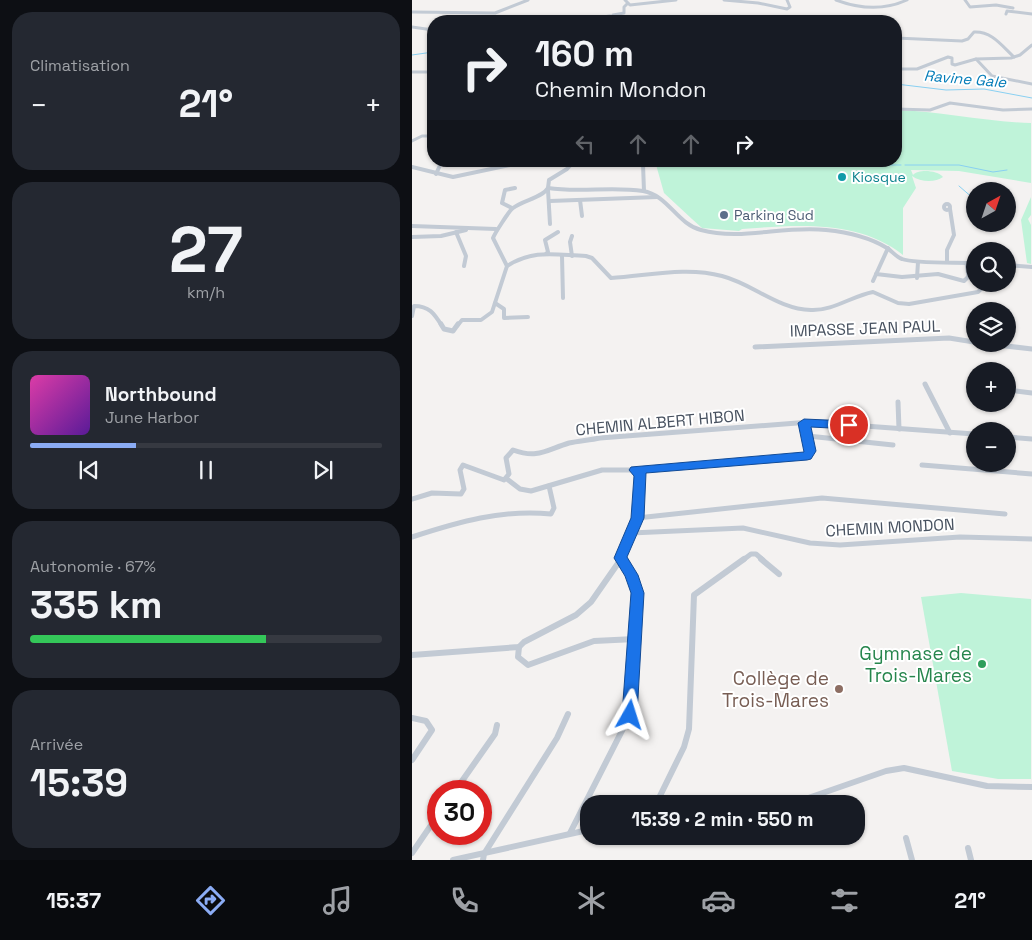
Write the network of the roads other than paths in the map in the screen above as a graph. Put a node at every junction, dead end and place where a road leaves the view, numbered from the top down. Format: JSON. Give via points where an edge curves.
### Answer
{"nodes":[{"id":1,"x":528,"y":0,"type":"edge"},
{"id":2,"x":625,"y":0,"type":"edge"},
{"id":3,"x":676,"y":0,"type":"edge"},
{"id":4,"x":724,"y":0,"type":"edge"},
{"id":5,"x":786,"y":0,"type":"edge"},
{"id":6,"x":836,"y":0,"type":"edge"},
{"id":7,"x":908,"y":0,"type":"edge"},
{"id":8,"x":965,"y":0,"type":"edge"},
{"id":9,"x":628,"y":4,"type":"junction"},
{"id":10,"x":1013,"y":8,"type":"dead end"},
{"id":11,"x":412,"y":12,"type":"edge"},
{"id":12,"x":1006,"y":14,"type":"dead end"},
{"id":13,"x":1032,"y":14,"type":"edge"},
{"id":14,"x":616,"y":15,"type":"edge"},
{"id":15,"x":412,"y":27,"type":"edge"},
{"id":16,"x":427,"y":29,"type":"edge"},
{"id":17,"x":902,"y":38,"type":"edge"},
{"id":18,"x":1032,"y":44,"type":"edge"},
{"id":19,"x":1014,"y":57,"type":"junction"},
{"id":20,"x":976,"y":59,"type":"junction"},
{"id":21,"x":902,"y":70,"type":"edge"},
{"id":22,"x":412,"y":72,"type":"edge"},
{"id":23,"x":427,"y":72,"type":"edge"},
{"id":24,"x":1032,"y":84,"type":"edge"},
{"id":25,"x":902,"y":108,"type":"edge"},
{"id":26,"x":1032,"y":109,"type":"edge"},
{"id":27,"x":427,"y":136,"type":"edge"},
{"id":28,"x":412,"y":141,"type":"edge"},
{"id":29,"x":412,"y":167,"type":"edge"},
{"id":30,"x":439,"y":167,"type":"edge"},
{"id":31,"x":502,"y":167,"type":"edge"},
{"id":32,"x":569,"y":167,"type":"edge"},
{"id":33,"x":643,"y":167,"type":"edge"},
{"id":34,"x":436,"y":174,"type":"junction"},
{"id":35,"x":515,"y":188,"type":"dead end"},
{"id":36,"x":548,"y":189,"type":"junction"},
{"id":37,"x":644,"y":191,"type":"junction"},
{"id":38,"x":659,"y":196,"type":"junction"},
{"id":39,"x":580,"y":200,"type":"junction"},
{"id":40,"x":550,"y":201,"type":"junction"},
{"id":41,"x":512,"y":208,"type":"junction"},
{"id":42,"x":950,"y":210,"type":"dead end"},
{"id":43,"x":582,"y":216,"type":"dead end"},
{"id":44,"x":550,"y":224,"type":"dead end"},
{"id":45,"x":412,"y":226,"type":"edge"},
{"id":46,"x":471,"y":228,"type":"junction"},
{"id":47,"x":496,"y":229,"type":"junction"},
{"id":48,"x":456,"y":232,"type":"junction"},
{"id":49,"x":558,"y":232,"type":"dead end"},
{"id":50,"x":572,"y":236,"type":"dead end"},
{"id":51,"x":412,"y":238,"type":"edge"},
{"id":52,"x":888,"y":248,"type":"junction"},
{"id":53,"x":546,"y":254,"type":"junction"},
{"id":54,"x":562,"y":256,"type":"junction"},
{"id":55,"x":572,"y":256,"type":"junction"},
{"id":56,"x":918,"y":262,"type":"junction"},
{"id":57,"x":947,"y":262,"type":"junction"},
{"id":58,"x":966,"y":263,"type":"edge"},
{"id":59,"x":464,"y":266,"type":"dead end"},
{"id":60,"x":507,"y":266,"type":"junction"},
{"id":61,"x":1016,"y":266,"type":"edge"},
{"id":62,"x":1032,"y":267,"type":"edge"},
{"id":63,"x":876,"y":274,"type":"junction"},
{"id":64,"x":918,"y":276,"type":"junction"},
{"id":65,"x":873,"y":281,"type":"dead end"},
{"id":66,"x":966,"y":281,"type":"edge"},
{"id":67,"x":978,"y":292,"type":"edge"},
{"id":68,"x":563,"y":298,"type":"dead end"},
{"id":69,"x":495,"y":303,"type":"junction"},
{"id":70,"x":412,"y":316,"type":"edge"},
{"id":71,"x":528,"y":317,"type":"dead end"},
{"id":72,"x":966,"y":341,"type":"edge"},
{"id":73,"x":756,"y":347,"type":"dead end"},
{"id":74,"x":1016,"y":347,"type":"edge"},
{"id":75,"x":1032,"y":349,"type":"edge"},
{"id":76,"x":925,"y":384,"type":"dead end"},
{"id":77,"x":1016,"y":391,"type":"edge"},
{"id":78,"x":1032,"y":393,"type":"edge"},
{"id":79,"x":898,"y":402,"type":"dead end"},
{"id":80,"x":804,"y":423,"type":"junction"},
{"id":81,"x":899,"y":429,"type":"junction"},
{"id":82,"x":950,"y":433,"type":"junction"},
{"id":83,"x":966,"y":434,"type":"edge"},
{"id":84,"x":808,"y":436,"type":"junction"},
{"id":85,"x":1016,"y":438,"type":"edge"},
{"id":86,"x":1032,"y":439,"type":"edge"},
{"id":87,"x":893,"y":445,"type":"dead end"},
{"id":88,"x":922,"y":465,"type":"dead end"},
{"id":89,"x":635,"y":470,"type":"junction"},
{"id":90,"x":1032,"y":474,"type":"edge"},
{"id":91,"x":507,"y":479,"type":"junction"},
{"id":92,"x":549,"y":486,"type":"junction"},
{"id":93,"x":412,"y":499,"type":"edge"},
{"id":94,"x":1005,"y":514,"type":"dead end"},
{"id":95,"x":638,"y":518,"type":"junction"},
{"id":96,"x":631,"y":533,"type":"junction"},
{"id":97,"x":412,"y":537,"type":"edge"},
{"id":98,"x":1032,"y":539,"type":"edge"},
{"id":99,"x":621,"y":558,"type":"junction"},
{"id":100,"x":779,"y":574,"type":"dead end"},
{"id":101,"x":635,"y":639,"type":"junction"},
{"id":102,"x":519,"y":646,"type":"junction"},
{"id":103,"x":412,"y":655,"type":"edge"},
{"id":104,"x":568,"y":714,"type":"dead end"},
{"id":105,"x":412,"y":718,"type":"edge"},
{"id":106,"x":497,"y":725,"type":"dead end"},
{"id":107,"x":412,"y":760,"type":"edge"},
{"id":108,"x":463,"y":780,"type":"edge"},
{"id":109,"x":1032,"y":787,"type":"edge"},
{"id":110,"x":660,"y":795,"type":"edge"},
{"id":111,"x":817,"y":795,"type":"edge"},
{"id":112,"x":427,"y":831,"type":"edge"},
{"id":113,"x":580,"y":831,"type":"edge"},
{"id":114,"x":570,"y":833,"type":"junction"},
{"id":115,"x":906,"y":838,"type":"dead end"},
{"id":116,"x":968,"y":848,"type":"dead end"},
{"id":117,"x":412,"y":852,"type":"edge"},
{"id":118,"x":483,"y":857,"type":"edge"},
{"id":119,"x":453,"y":860,"type":"edge"},
{"id":120,"x":912,"y":860,"type":"edge"},
{"id":121,"x":971,"y":860,"type":"edge"}],
"edges":[{"from":1,"to":11,"type":"street","via":[[495,13]]},
{"from":2,"to":9,"type":"street"},
{"from":3,"to":9,"type":"street"},
{"from":4,"to":5,"type":"street","via":[[782,9],[790,7]]},
{"from":6,"to":7,"type":"street","via":[[868,9]]},
{"from":8,"to":10,"type":"street","via":[[970,7],[996,5]]},
{"from":9,"to":14,"type":"street","via":[[623,14]]},
{"from":12,"to":13,"type":"street","via":[[1009,11]]},
{"from":15,"to":16,"type":"street"},
{"from":17,"to":19,"type":"street","via":[[962,41],[968,39],[972,32],[982,31]]},
{"from":18,"to":19,"type":"street"},
{"from":19,"to":20,"type":"street"},
{"from":20,"to":21,"type":"street","via":[[955,65],[952,58],[947,57],[925,69]]},
{"from":20,"to":24,"type":"street","via":[[989,74]]},
{"from":22,"to":23,"type":"street"},
{"from":25,"to":26,"type":"street","via":[[930,110],[954,103],[1003,110]]},
{"from":27,"to":28,"type":"street"},
{"from":29,"to":34,"type":"street"},
{"from":30,"to":34,"type":"street"},
{"from":31,"to":34,"type":"street","via":[[458,177]]},
{"from":32,"to":36,"type":"street","via":[[549,180]]},
{"from":33,"to":37,"type":"street"},
{"from":35,"to":41,"type":"street","via":[[505,190],[502,203]]},
{"from":36,"to":37,"type":"street"},
{"from":36,"to":40,"type":"street"},
{"from":36,"to":41,"type":"street"},
{"from":37,"to":38,"type":"street"},
{"from":38,"to":39,"type":"street"},
{"from":38,"to":52,"type":"street","via":[[698,230],[744,234],[804,228],[852,235]]},
{"from":39,"to":40,"type":"street"},
{"from":39,"to":43,"type":"street"},
{"from":40,"to":44,"type":"street"},
{"from":41,"to":47,"type":"street"},
{"from":42,"to":57,"type":"street","via":[[954,235],[947,250]]},
{"from":45,"to":46,"type":"street"},
{"from":46,"to":47,"type":"street"},
{"from":46,"to":48,"type":"street"},
{"from":47,"to":60,"type":"street","via":[[493,238]]},
{"from":48,"to":51,"type":"street"},
{"from":48,"to":59,"type":"street","via":[[466,256]]},
{"from":49,"to":53,"type":"street","via":[[545,240]]},
{"from":50,"to":55,"type":"street"},
{"from":52,"to":56,"type":"street","via":[[899,258]]},
{"from":52,"to":63,"type":"street"},
{"from":53,"to":54,"type":"street"},
{"from":53,"to":60,"type":"street","via":[[528,255]]},
{"from":54,"to":55,"type":"street"},
{"from":54,"to":68,"type":"street"},
{"from":55,"to":67,"type":"street","via":[[590,256],[611,278],[687,272],[710,274],[755,290],[780,304],[809,310],[830,308],[873,292],[898,303],[909,304]]},
{"from":56,"to":57,"type":"street"},
{"from":56,"to":64,"type":"street"},
{"from":57,"to":58,"type":"street"},
{"from":60,"to":69,"type":"street","via":[[501,275]]},
{"from":61,"to":62,"type":"street"},
{"from":63,"to":64,"type":"street"},
{"from":63,"to":65,"type":"street"},
{"from":64,"to":66,"type":"street","via":[[944,275]]},
{"from":69,"to":70,"type":"street","via":[[486,318],[462,320],[453,331],[444,329],[435,314],[425,306],[414,306]]},
{"from":69,"to":71,"type":"street","via":[[504,309],[504,318]]},
{"from":72,"to":73,"type":"street","name":"IMPASSE JEAN PAUL","via":[[949,338]]},
{"from":74,"to":75,"type":"street"},
{"from":76,"to":82,"type":"street"},
{"from":77,"to":78,"type":"street"},
{"from":79,"to":81,"type":"street"},
{"from":80,"to":81,"type":"street","name":"CHEMIN ALBERT HIBON"},
{"from":80,"to":84,"type":"street"},
{"from":80,"to":91,"type":"street","name":"CHEMIN ALBERT HIBON","via":[[584,440],[531,455],[513,450],[506,458]]},
{"from":81,"to":82,"type":"street","name":"CHEMIN ALBERT HIBON"},
{"from":82,"to":83,"type":"street","name":"CHEMIN ALBERT HIBON"},
{"from":84,"to":87,"type":"street"},
{"from":84,"to":89,"type":"street","via":[[810,454]]},
{"from":85,"to":86,"type":"street"},
{"from":88,"to":90,"type":"street"},
{"from":89,"to":92,"type":"street","via":[[602,470]]},
{"from":89,"to":95,"type":"street","via":[[640,474]]},
{"from":91,"to":92,"type":"street","via":[[527,491]]},
{"from":91,"to":93,"type":"street","via":[[463,465],[460,470],[464,489],[461,494],[432,493]]},
{"from":92,"to":97,"type":"street","via":[[554,511],[551,514],[508,511],[476,516]]},
{"from":94,"to":95,"type":"street","via":[[822,498]]},
{"from":95,"to":96,"type":"street"},
{"from":96,"to":98,"type":"street","name":"CHEMIN MONDON","via":[[743,528],[810,543],[840,545],[960,537]]},
{"from":96,"to":99,"type":"street"},
{"from":99,"to":101,"type":"street","via":[[637,593]]},
{"from":99,"to":102,"type":"street","via":[[584,609]]},
{"from":100,"to":110,"type":"street","via":[[756,554],[751,554],[694,595],[689,729],[684,747]]},
{"from":101,"to":102,"type":"street","via":[[594,641],[528,665],[518,657]]},
{"from":101,"to":114,"type":"street","via":[[630,715]]},
{"from":102,"to":103,"type":"street"},
{"from":104,"to":118,"type":"street","via":[[557,738]]},
{"from":105,"to":107,"type":"street","via":[[426,721],[432,730]]},
{"from":106,"to":108,"type":"street","via":[[495,734]]},
{"from":109,"to":111,"type":"street","via":[[987,786],[904,768]]},
{"from":112,"to":117,"type":"street"},
{"from":113,"to":114,"type":"street"},
{"from":114,"to":118,"type":"street"},
{"from":115,"to":120,"type":"street"},
{"from":116,"to":121,"type":"street"},
{"from":118,"to":119,"type":"street"}]}
